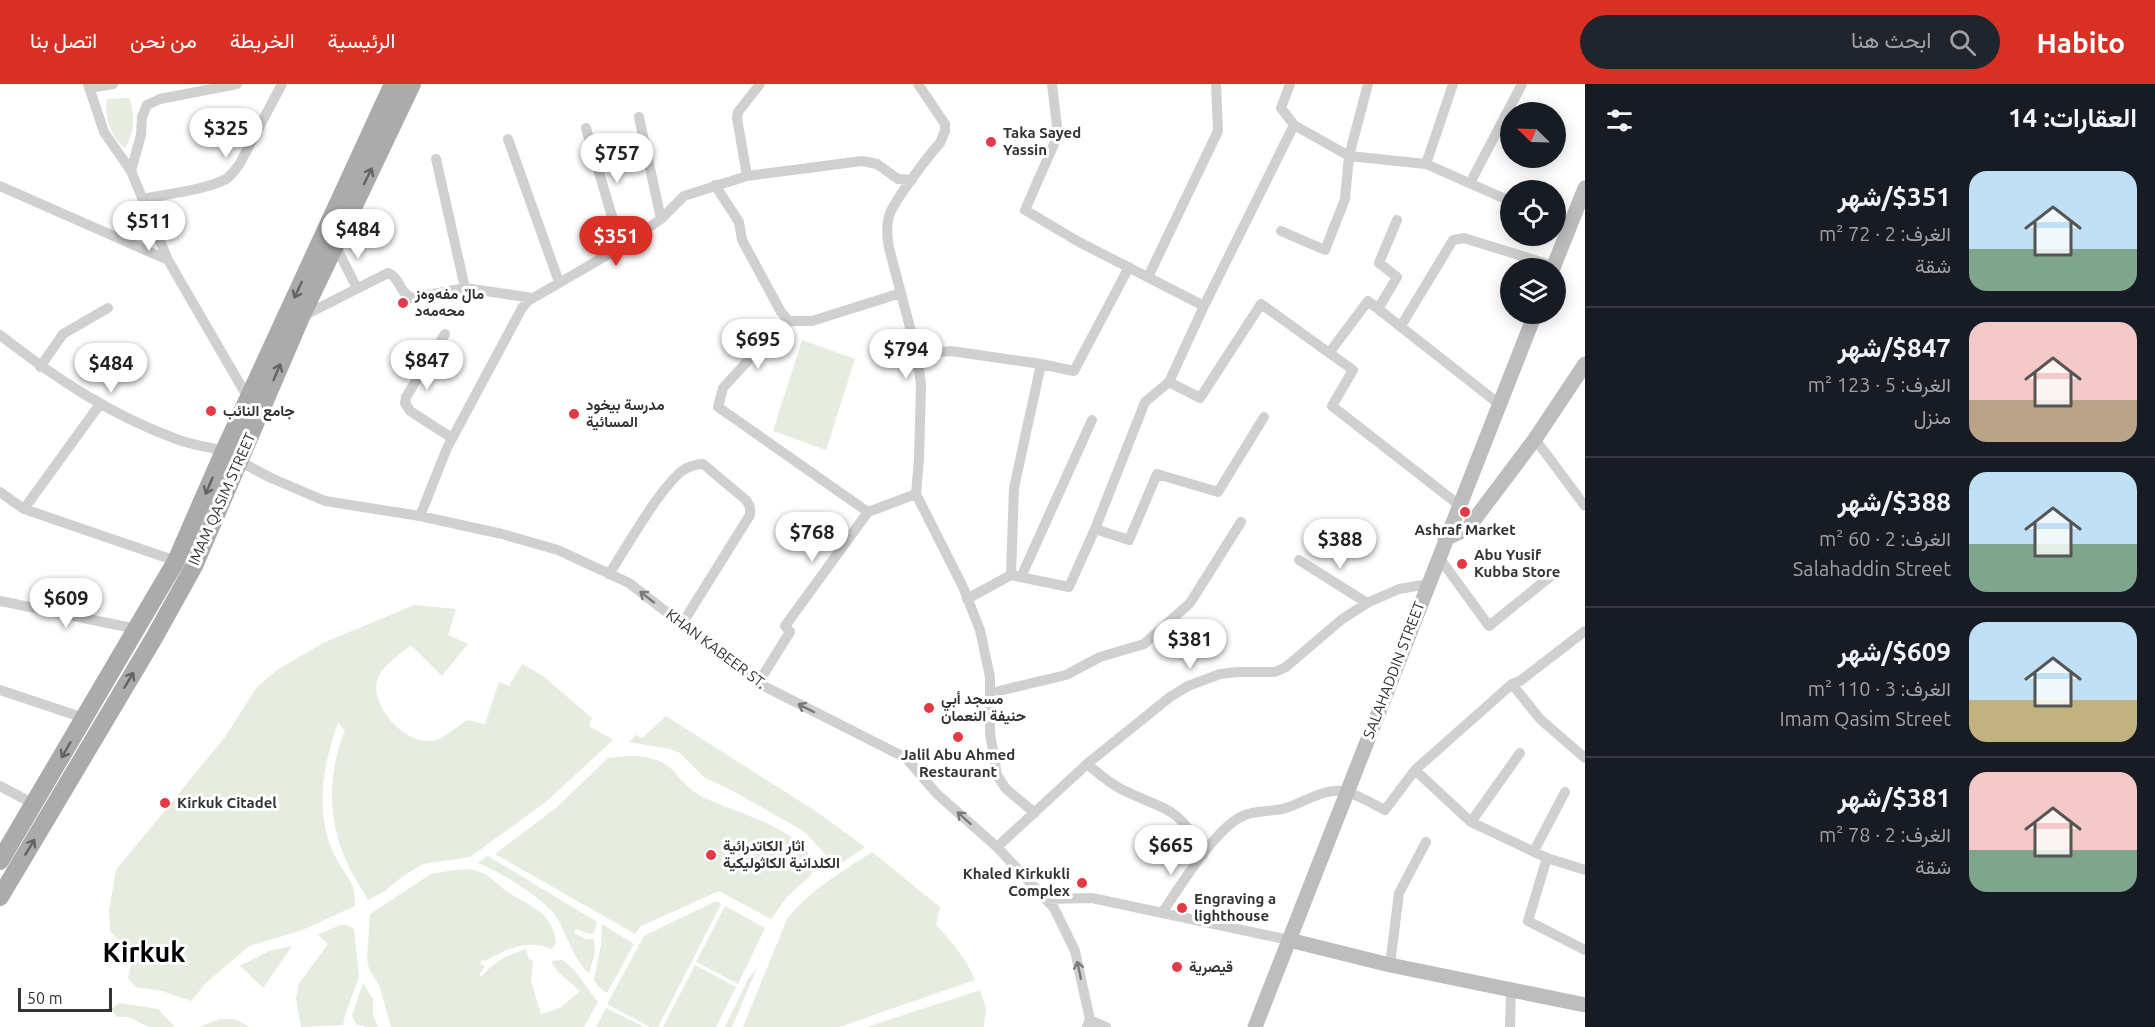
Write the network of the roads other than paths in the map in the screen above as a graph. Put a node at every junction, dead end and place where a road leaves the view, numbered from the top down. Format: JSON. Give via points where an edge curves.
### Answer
{"nodes":[{"id":1,"x":113,"y":84,"type":"edge"},
{"id":2,"x":237,"y":84,"type":"edge"},
{"id":3,"x":282,"y":84,"type":"edge"},
{"id":4,"x":393,"y":84,"type":"edge"},
{"id":5,"x":412,"y":84,"type":"edge"},
{"id":6,"x":760,"y":84,"type":"edge"},
{"id":7,"x":918,"y":84,"type":"edge"},
{"id":8,"x":1052,"y":84,"type":"edge"},
{"id":9,"x":1216,"y":84,"type":"edge"},
{"id":10,"x":1290,"y":84,"type":"edge"},
{"id":11,"x":1368,"y":84,"type":"edge"},
{"id":12,"x":1453,"y":84,"type":"edge"},
{"id":13,"x":1522,"y":84,"type":"edge"},
{"id":14,"x":89,"y":86,"type":"edge"},
{"id":15,"x":639,"y":117,"type":"dead end"},
{"id":16,"x":1294,"y":125,"type":"junction"},
{"id":17,"x":586,"y":128,"type":"dead end"},
{"id":18,"x":508,"y":139,"type":"dead end"},
{"id":19,"x":1349,"y":156,"type":"junction"},
{"id":20,"x":436,"y":159,"type":"dead end"},
{"id":21,"x":1426,"y":164,"type":"junction"},
{"id":22,"x":131,"y":171,"type":"junction"},
{"id":23,"x":747,"y":176,"type":"junction"},
{"id":24,"x":912,"y":180,"type":"junction"},
{"id":25,"x":1470,"y":183,"type":"junction"},
{"id":26,"x":715,"y":185,"type":"junction"},
{"id":27,"x":0,"y":186,"type":"edge"},
{"id":28,"x":1585,"y":188,"type":"edge"},
{"id":29,"x":1500,"y":196,"type":"edge"},
{"id":30,"x":143,"y":199,"type":"junction"},
{"id":31,"x":1566,"y":218,"type":"edge"},
{"id":32,"x":661,"y":219,"type":"junction"},
{"id":33,"x":1396,"y":220,"type":"dead end"},
{"id":34,"x":1281,"y":231,"type":"dead end"},
{"id":35,"x":335,"y":245,"type":"junction"},
{"id":36,"x":621,"y":247,"type":"junction"},
{"id":37,"x":1525,"y":258,"type":"edge"},
{"id":38,"x":168,"y":260,"type":"junction"},
{"id":39,"x":1129,"y":267,"type":"junction"},
{"id":40,"x":1148,"y":277,"type":"junction"},
{"id":41,"x":559,"y":282,"type":"junction"},
{"id":42,"x":357,"y":288,"type":"junction"},
{"id":43,"x":465,"y":288,"type":"junction"},
{"id":44,"x":901,"y":293,"type":"junction"},
{"id":45,"x":533,"y":298,"type":"junction"},
{"id":46,"x":1204,"y":306,"type":"junction"},
{"id":47,"x":108,"y":308,"type":"dead end"},
{"id":48,"x":1378,"y":309,"type":"junction"},
{"id":49,"x":301,"y":317,"type":"junction"},
{"id":50,"x":789,"y":321,"type":"junction"},
{"id":51,"x":1531,"y":324,"type":"edge"},
{"id":52,"x":1401,"y":326,"type":"junction"},
{"id":53,"x":445,"y":334,"type":"dead end"},
{"id":54,"x":0,"y":335,"type":"edge"},
{"id":55,"x":1329,"y":353,"type":"junction"},
{"id":56,"x":917,"y":354,"type":"junction"},
{"id":57,"x":1041,"y":364,"type":"junction"},
{"id":58,"x":1585,"y":364,"type":"edge"},
{"id":59,"x":40,"y":367,"type":"junction"},
{"id":60,"x":1169,"y":382,"type":"junction"},
{"id":61,"x":248,"y":398,"type":"junction"},
{"id":62,"x":100,"y":404,"type":"junction"},
{"id":63,"x":1499,"y":404,"type":"junction"},
{"id":64,"x":1264,"y":417,"type":"dead end"},
{"id":65,"x":1092,"y":420,"type":"dead end"},
{"id":66,"x":452,"y":438,"type":"junction"},
{"id":67,"x":1535,"y":439,"type":"junction"},
{"id":68,"x":232,"y":456,"type":"junction"},
{"id":69,"x":0,"y":492,"type":"edge"},
{"id":70,"x":915,"y":494,"type":"junction"},
{"id":71,"x":1459,"y":505,"type":"junction"},
{"id":72,"x":1585,"y":506,"type":"edge"},
{"id":73,"x":24,"y":509,"type":"junction"},
{"id":74,"x":868,"y":512,"type":"junction"},
{"id":75,"x":420,"y":516,"type":"junction"},
{"id":76,"x":1241,"y":522,"type":"dead end"},
{"id":77,"x":1095,"y":529,"type":"junction"},
{"id":78,"x":1445,"y":539,"type":"junction"},
{"id":79,"x":1438,"y":556,"type":"junction"},
{"id":80,"x":1299,"y":560,"type":"dead end"},
{"id":81,"x":176,"y":561,"type":"junction"},
{"id":82,"x":1556,"y":572,"type":"dead end"},
{"id":83,"x":609,"y":574,"type":"junction"},
{"id":84,"x":1016,"y":576,"type":"junction"},
{"id":85,"x":1428,"y":584,"type":"junction"},
{"id":86,"x":968,"y":599,"type":"junction"},
{"id":87,"x":0,"y":601,"type":"edge"},
{"id":88,"x":1367,"y":603,"type":"junction"},
{"id":89,"x":682,"y":624,"type":"junction"},
{"id":90,"x":137,"y":629,"type":"junction"},
{"id":91,"x":1585,"y":631,"type":"edge"},
{"id":92,"x":758,"y":683,"type":"junction"},
{"id":93,"x":1512,"y":684,"type":"junction"},
{"id":94,"x":0,"y":690,"type":"edge"},
{"id":95,"x":999,"y":691,"type":"dead end"},
{"id":96,"x":84,"y":718,"type":"junction"},
{"id":97,"x":1520,"y":753,"type":"dead end"},
{"id":98,"x":1585,"y":758,"type":"edge"},
{"id":99,"x":1087,"y":764,"type":"junction"},
{"id":100,"x":1415,"y":770,"type":"junction"},
{"id":101,"x":0,"y":786,"type":"edge"},
{"id":102,"x":1347,"y":792,"type":"junction"},
{"id":103,"x":1565,"y":792,"type":"dead end"},
{"id":104,"x":34,"y":804,"type":"junction"},
{"id":105,"x":1035,"y":813,"type":"junction"},
{"id":106,"x":1471,"y":822,"type":"junction"},
{"id":107,"x":1426,"y":842,"type":"dead end"},
{"id":108,"x":998,"y":847,"type":"junction"},
{"id":109,"x":1534,"y":851,"type":"junction"},
{"id":110,"x":1203,"y":855,"type":"junction"},
{"id":111,"x":1547,"y":858,"type":"junction"},
{"id":112,"x":0,"y":861,"type":"edge"},
{"id":113,"x":1585,"y":870,"type":"edge"},
{"id":114,"x":0,"y":897,"type":"edge"},
{"id":115,"x":1046,"y":899,"type":"junction"},
{"id":116,"x":1162,"y":913,"type":"junction"},
{"id":117,"x":1289,"y":940,"type":"junction"},
{"id":118,"x":1585,"y":950,"type":"edge"},
{"id":119,"x":1390,"y":964,"type":"junction"},
{"id":120,"x":1511,"y":990,"type":"junction"},
{"id":121,"x":1585,"y":1005,"type":"edge"},
{"id":122,"x":1088,"y":1023,"type":"edge"},
{"id":123,"x":1106,"y":1027,"type":"edge"},
{"id":124,"x":1255,"y":1027,"type":"edge"},
{"id":125,"x":1510,"y":1027,"type":"edge"}],
"edges":[{"from":1,"to":14,"type":"street"},
{"from":2,"to":22,"type":"street","via":[[147,105]]},
{"from":3,"to":30,"type":"street","via":[[239,165],[226,179]]},
{"from":4,"to":61,"type":"main road","name":"IMAM QASIM STREET","one_way":true},
{"from":35,"to":5,"type":"main road","name":"IMAM QASIM STREET","one_way":true},
{"from":6,"to":23,"type":"street","via":[[737,118]]},
{"from":7,"to":24,"type":"street","via":[[945,128],[940,143]]},
{"from":8,"to":39,"type":"street","via":[[1058,135],[1025,210]]},
{"from":9,"to":40,"type":"street","via":[[1218,131]]},
{"from":10,"to":16,"type":"street","via":[[1281,108]]},
{"from":11,"to":19,"type":"street"},
{"from":12,"to":21,"type":"street"},
{"from":13,"to":25,"type":"street"},
{"from":14,"to":22,"type":"street","via":[[104,132]]},
{"from":15,"to":32,"type":"street"},
{"from":16,"to":19,"type":"street"},
{"from":16,"to":46,"type":"street"},
{"from":17,"to":36,"type":"street"},
{"from":18,"to":41,"type":"street"},
{"from":19,"to":21,"type":"street"},
{"from":19,"to":34,"type":"street","via":[[1344,199],[1325,250]]},
{"from":20,"to":43,"type":"street"},
{"from":21,"to":25,"type":"street"},
{"from":22,"to":30,"type":"street"},
{"from":23,"to":24,"type":"street","via":[[862,161],[872,162],[898,179]]},
{"from":23,"to":26,"type":"street"},
{"from":24,"to":44,"type":"street","via":[[894,205],[887,226]]},
{"from":25,"to":29,"type":"street"},
{"from":26,"to":32,"type":"street","via":[[684,196]]},
{"from":26,"to":50,"type":"street","via":[[739,222],[742,240]]},
{"from":27,"to":38,"type":"street"},
{"from":28,"to":31,"type":"street"},
{"from":30,"to":38,"type":"street"},
{"from":32,"to":36,"type":"street"},
{"from":33,"to":48,"type":"street","via":[[1379,263],[1397,277]]},
{"from":35,"to":42,"type":"street"},
{"from":35,"to":49,"type":"main road","name":"IMAM QASIM STREET"},
{"from":36,"to":41,"type":"street"},
{"from":37,"to":52,"type":"street","via":[[1464,238],[1453,240]]},
{"from":38,"to":61,"type":"street"},
{"from":39,"to":40,"type":"street"},
{"from":39,"to":57,"type":"street","via":[[1074,371]]},
{"from":40,"to":46,"type":"street"},
{"from":41,"to":45,"type":"street"},
{"from":42,"to":43,"type":"street","via":[[388,273],[412,298]]},
{"from":42,"to":49,"type":"street"},
{"from":43,"to":45,"type":"street"},
{"from":44,"to":50,"type":"street","via":[[812,321]]},
{"from":44,"to":56,"type":"street"},
{"from":45,"to":66,"type":"street","via":[[522,308]]},
{"from":46,"to":60,"type":"street"},
{"from":47,"to":59,"type":"street","via":[[63,334]]},
{"from":48,"to":52,"type":"street"},
{"from":48,"to":55,"type":"street","via":[[1368,301]]},
{"from":68,"to":49,"type":"main road","name":"IMAM QASIM STREET","one_way":true},
{"from":50,"to":74,"type":"street","via":[[772,333],[723,388],[718,407]]},
{"from":51,"to":63,"type":"street","name":"SALAHADDIN STREET"},
{"from":52,"to":63,"type":"street"},
{"from":53,"to":66,"type":"street","via":[[405,403],[410,411]]},
{"from":54,"to":59,"type":"street","name":"KHAN KABEER ST."},
{"from":55,"to":60,"type":"street","via":[[1261,304],[1200,398]]},
{"from":55,"to":71,"type":"street","via":[[1353,370],[1332,406]]},
{"from":56,"to":57,"type":"street","via":[[951,351]]},
{"from":56,"to":70,"type":"street","via":[[921,415]]},
{"from":57,"to":84,"type":"street","via":[[1014,488]]},
{"from":58,"to":67,"type":"street"},
{"from":59,"to":62,"type":"street","name":"KHAN KABEER ST."},
{"from":60,"to":77,"type":"street","via":[[1145,402]]},
{"from":61,"to":68,"type":"main road","name":"IMAM QASIM STREET"},
{"from":62,"to":68,"type":"street","name":"KHAN KABEER ST.","via":[[179,440]]},
{"from":62,"to":73,"type":"street"},
{"from":63,"to":71,"type":"street","name":"SALAHADDIN STREET"},
{"from":64,"to":77,"type":"street","via":[[1218,492],[1157,474],[1129,540]]},
{"from":65,"to":84,"type":"street"},
{"from":66,"to":75,"type":"street"},
{"from":67,"to":72,"type":"street"},
{"from":67,"to":78,"type":"street","via":[[1468,528]]},
{"from":68,"to":75,"type":"street","name":"KHAN KABEER ST.","via":[[325,501]]},
{"from":68,"to":81,"type":"main road","name":"IMAM QASIM STREET","one_way":true},
{"from":114,"to":68,"type":"main road","name":"IMAM QASIM STREET","one_way":true,"via":[[194,566]]},
{"from":69,"to":73,"type":"street"},
{"from":70,"to":74,"type":"street"},
{"from":70,"to":86,"type":"street"},
{"from":71,"to":78,"type":"street","name":"SALAHADDIN STREET"},
{"from":73,"to":81,"type":"street"},
{"from":74,"to":92,"type":"street","via":[[785,626],[790,632]]},
{"from":75,"to":83,"type":"street","name":"KHAN KABEER ST.","via":[[558,550]]},
{"from":76,"to":95,"type":"street","via":[[1190,603],[1144,644],[1100,657],[1066,675]]},
{"from":77,"to":84,"type":"street","via":[[1070,587]]},
{"from":78,"to":79,"type":"street","name":"SALAHADDIN STREET"},
{"from":79,"to":82,"type":"street","via":[[1489,626]]},
{"from":79,"to":85,"type":"street","name":"SALAHADDIN STREET"},
{"from":80,"to":88,"type":"street"},
{"from":81,"to":90,"type":"main road","name":"IMAM QASIM STREET"},
{"from":89,"to":83,"type":"street","name":"KHAN KABEER ST.","one_way":true,"via":[[629,583]]},
{"from":83,"to":89,"type":"street","via":[[672,481],[684,469],[703,464],[746,500],[750,514]]},
{"from":84,"to":86,"type":"street"},
{"from":85,"to":88,"type":"street","via":[[1399,589]]},
{"from":85,"to":102,"type":"street","name":"SALAHADDIN STREET"},
{"from":86,"to":105,"type":"street","via":[[980,630],[990,677],[990,733],[997,775],[1006,789]]},
{"from":87,"to":90,"type":"street"},
{"from":88,"to":99,"type":"street","via":[[1286,667],[1275,672],[1220,674],[1188,686]]},
{"from":89,"to":92,"type":"street","name":"KHAN KABEER ST."},
{"from":90,"to":96,"type":"main road","name":"IMAM QASIM STREET"},
{"from":91,"to":93,"type":"street"},
{"from":108,"to":92,"type":"street","name":"KHAN KABEER ST.","one_way":true,"via":[[937,794],[906,758]]},
{"from":93,"to":98,"type":"street","via":[[1540,719]]},
{"from":93,"to":100,"type":"street"},
{"from":94,"to":96,"type":"street"},
{"from":96,"to":104,"type":"main road","name":"IMAM QASIM STREET","one_way":true},
{"from":97,"to":106,"type":"street"},
{"from":99,"to":105,"type":"street"},
{"from":99,"to":110,"type":"street","via":[[1121,789],[1179,817]]},
{"from":100,"to":102,"type":"street","via":[[1385,810]]},
{"from":100,"to":106,"type":"street"},
{"from":101,"to":104,"type":"street"},
{"from":102,"to":110,"type":"street","via":[[1322,794],[1284,809],[1247,814],[1236,819]]},
{"from":102,"to":117,"type":"street","name":"SALAHADDIN STREET"},
{"from":103,"to":109,"type":"street"},
{"from":104,"to":112,"type":"main road","name":"IMAM QASIM STREET"},
{"from":105,"to":108,"type":"street"},
{"from":106,"to":109,"type":"street"},
{"from":107,"to":119,"type":"street","via":[[1399,892]]},
{"from":108,"to":115,"type":"street","name":"KHAN KABEER ST."},
{"from":109,"to":111,"type":"street"},
{"from":110,"to":116,"type":"street"},
{"from":111,"to":113,"type":"street"},
{"from":111,"to":118,"type":"street","via":[[1528,921]]},
{"from":115,"to":116,"type":"street","via":[[1092,898]]},
{"from":122,"to":115,"type":"street","name":"KHAN KABEER ST.","one_way":true,"via":[[1075,951]]},
{"from":116,"to":117,"type":"street"},
{"from":117,"to":119,"type":"street"},
{"from":117,"to":124,"type":"street","name":"SALAHADDIN STREET"},
{"from":119,"to":120,"type":"street"},
{"from":120,"to":121,"type":"street"},
{"from":120,"to":125,"type":"street"},
{"from":122,"to":123,"type":"street"}]}
